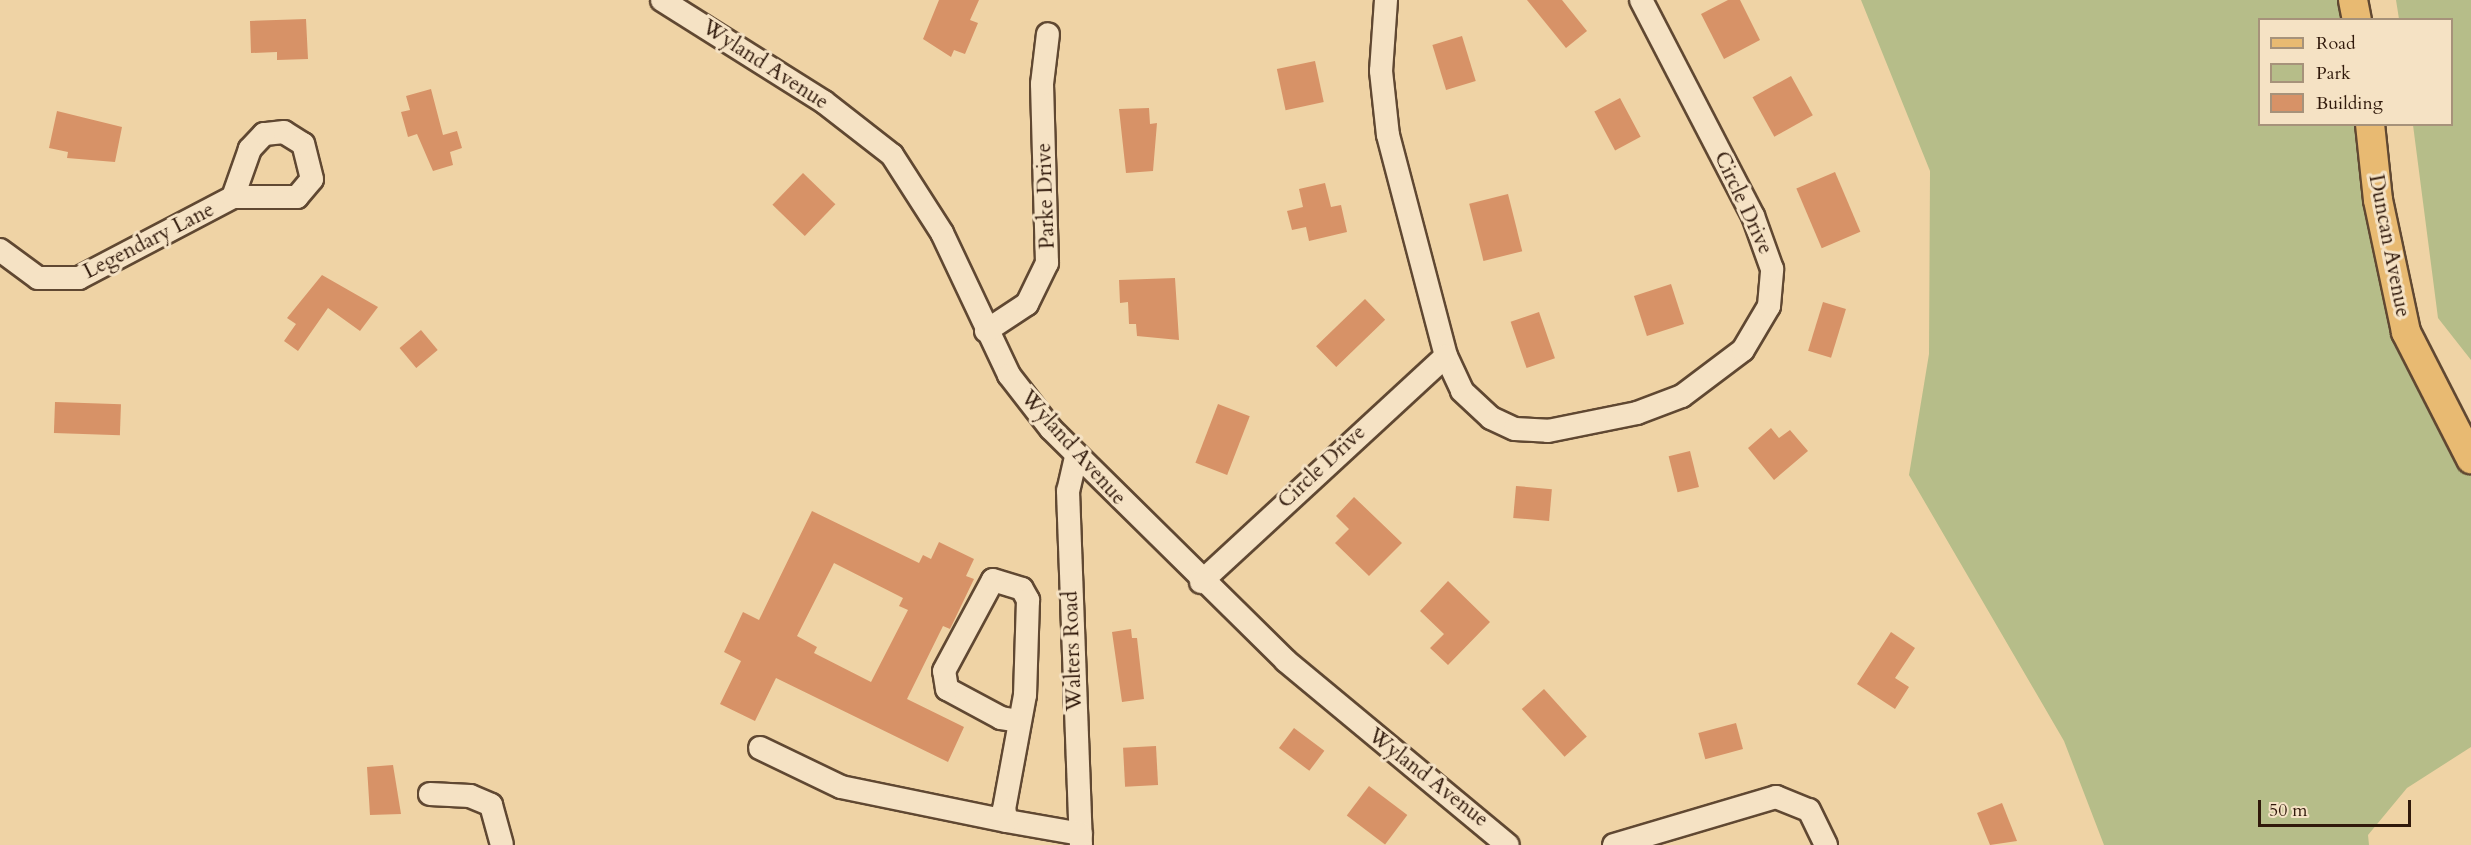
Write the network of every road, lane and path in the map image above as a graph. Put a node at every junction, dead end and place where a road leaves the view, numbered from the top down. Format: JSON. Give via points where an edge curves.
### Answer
{"nodes":[{"id":1,"x":662,"y":0,"type":"edge"},
{"id":2,"x":1386,"y":0,"type":"edge"},
{"id":3,"x":1641,"y":0,"type":"edge"},
{"id":4,"x":2353,"y":0,"type":"edge"},
{"id":5,"x":2357,"y":18,"type":"edge"},
{"id":6,"x":1048,"y":34,"type":"dead end"},
{"id":7,"x":2370,"y":126,"type":"edge"},
{"id":8,"x":233,"y":197,"type":"dead end"},
{"id":9,"x":0,"y":250,"type":"edge"},
{"id":10,"x":986,"y":331,"type":"junction"},
{"id":11,"x":1446,"y":356,"type":"junction"},
{"id":12,"x":1076,"y":457,"type":"junction"},
{"id":13,"x":2471,"y":459,"type":"edge"},
{"id":14,"x":1201,"y":582,"type":"junction"},
{"id":15,"x":1019,"y":721,"type":"junction"},
{"id":16,"x":760,"y":748,"type":"dead end"},
{"id":17,"x":430,"y":794,"type":"dead end"},
{"id":18,"x":1007,"y":821,"type":"junction"},
{"id":19,"x":1081,"y":839,"type":"edge"},
{"id":20,"x":502,"y":845,"type":"edge"},
{"id":21,"x":1508,"y":845,"type":"edge"},
{"id":22,"x":1614,"y":845,"type":"edge"},
{"id":23,"x":1826,"y":845,"type":"edge"}],
"edges":[{"from":1,"to":10,"type":"street","name":"Wyland Avenue","via":[[824,102],[892,155],[942,233]]},
{"from":2,"to":11,"type":"street","name":"Circle Drive","via":[[1381,71],[1388,135]]},
{"from":3,"to":11,"type":"street","name":"Circle Drive","via":[[1767,248],[1772,283],[1763,322],[1728,364],[1682,396],[1637,413],[1548,431],[1515,429],[1491,418],[1462,391]]},
{"from":4,"to":5,"type":"main road"},
{"from":6,"to":10,"type":"street","name":"Parke Drive","via":[[1042,84],[1047,262],[1027,304]]},
{"from":7,"to":13,"type":"main road","name":"Duncan Avenue","via":[[2378,201],[2406,332]]},
{"from":8,"to":9,"type":"street","name":"Legendary Lane","via":[[79,278],[38,278]]},
{"from":10,"to":12,"type":"street","name":"Wyland Avenue","via":[[1010,375]]},
{"from":11,"to":14,"type":"street","name":"Circle Drive"},
{"from":12,"to":14,"type":"street","name":"Wyland Avenue"},
{"from":12,"to":19,"type":"street","name":"Walters Road","via":[[1068,491]]},
{"from":14,"to":21,"type":"street","name":"Wyland Avenue","via":[[1338,707]]},
{"from":15,"to":15,"type":"street","via":[[1028,600],[1022,589],[993,580],[944,671],[947,689],[1001,717]]},
{"from":15,"to":18,"type":"street","via":[[1004,809]]},
{"from":16,"to":18,"type":"street","via":[[840,787]]},
{"from":17,"to":20,"type":"street","via":[[470,796],[491,805]]},
{"from":18,"to":19,"type":"street"},
{"from":22,"to":23,"type":"street","via":[[1776,797],[1809,810]]}]}
